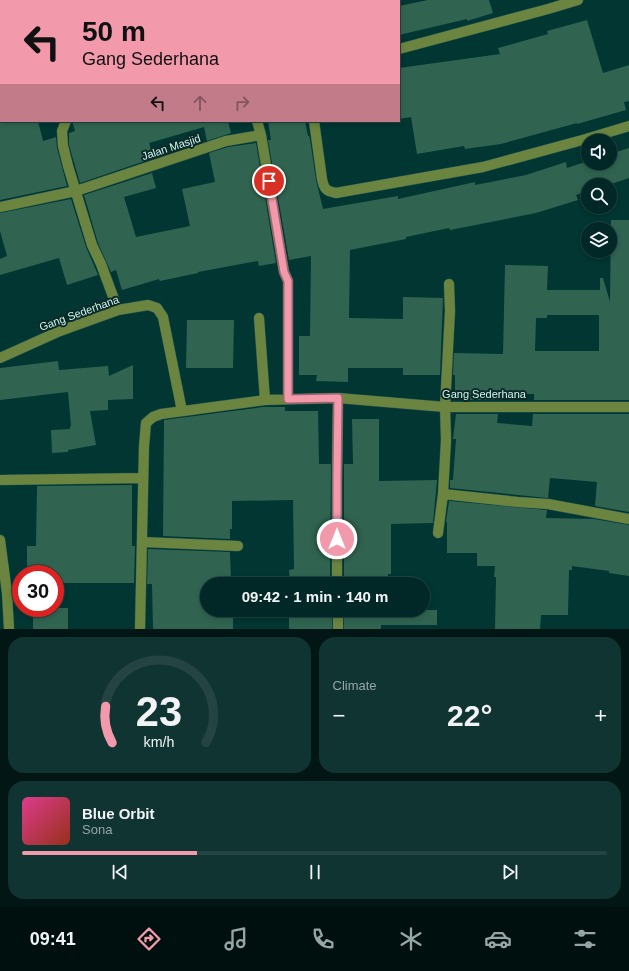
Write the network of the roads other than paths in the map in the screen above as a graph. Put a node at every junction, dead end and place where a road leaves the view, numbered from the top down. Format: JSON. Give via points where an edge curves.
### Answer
{"nodes":[{"id":1,"x":578,"y":0,"type":"edge"},
{"id":2,"x":400,"y":49,"type":"edge"},
{"id":3,"x":66,"y":122,"type":"edge"},
{"id":4,"x":257,"y":122,"type":"edge"},
{"id":5,"x":314,"y":122,"type":"edge"},
{"id":6,"x":629,"y":126,"type":"edge"},
{"id":7,"x":261,"y":135,"type":"junction"},
{"id":8,"x":76,"y":191,"type":"junction"},
{"id":9,"x":0,"y":207,"type":"edge"},
{"id":10,"x":449,"y":284,"type":"dead end"},
{"id":11,"x":118,"y":310,"type":"junction"},
{"id":12,"x":259,"y":318,"type":"dead end"},
{"id":13,"x":0,"y":358,"type":"edge"},
{"id":14,"x":338,"y":398,"type":"junction"},
{"id":15,"x":288,"y":399,"type":"junction"},
{"id":16,"x":265,"y":400,"type":"junction"},
{"id":17,"x":445,"y":407,"type":"junction"},
{"id":18,"x":629,"y":407,"type":"edge"},
{"id":19,"x":182,"y":411,"type":"junction"},
{"id":20,"x":143,"y":478,"type":"junction"},
{"id":21,"x":0,"y":480,"type":"edge"},
{"id":22,"x":443,"y":494,"type":"junction"},
{"id":23,"x":629,"y":518,"type":"edge"},
{"id":24,"x":438,"y":532,"type":"dead end"},
{"id":25,"x":0,"y":540,"type":"edge"},
{"id":26,"x":142,"y":542,"type":"junction"},
{"id":27,"x":238,"y":546,"type":"dead end"},
{"id":28,"x":337,"y":577,"type":"edge"},
{"id":29,"x":338,"y":617,"type":"edge"},
{"id":30,"x":9,"y":629,"type":"edge"},
{"id":31,"x":140,"y":629,"type":"edge"},
{"id":32,"x":338,"y":629,"type":"edge"}],
"edges":[{"from":1,"to":2,"type":"street"},
{"from":3,"to":8,"type":"street","via":[[62,131],[63,146]]},
{"from":4,"to":7,"type":"street"},
{"from":5,"to":6,"type":"street","via":[[324,188],[336,192],[483,167]]},
{"from":7,"to":8,"type":"street","name":"Jalan Masjid","via":[[226,141]]},
{"from":7,"to":15,"type":"street","via":[[284,272],[288,281]]},
{"from":8,"to":9,"type":"street","name":"Jalan Masjid"},
{"from":8,"to":11,"type":"street","via":[[92,245]]},
{"from":10,"to":17,"type":"street"},
{"from":11,"to":13,"type":"street","name":"Gang Sederhana","via":[[60,331]]},
{"from":11,"to":19,"type":"street","name":"Gang Sederhana","via":[[148,305],[157,308],[163,317]]},
{"from":12,"to":16,"type":"street"},
{"from":14,"to":15,"type":"street","name":"Gang Sederhana"},
{"from":14,"to":17,"type":"street","name":"Gang Sederhana"},
{"from":14,"to":28,"type":"street"},
{"from":15,"to":16,"type":"street","name":"Gang Sederhana"},
{"from":16,"to":19,"type":"street","name":"Gang Sederhana"},
{"from":17,"to":18,"type":"street","name":"Gang Sederhana"},
{"from":17,"to":22,"type":"street"},
{"from":19,"to":20,"type":"street","name":"Gang Sederhana","via":[[161,414],[146,423]]},
{"from":20,"to":21,"type":"street"},
{"from":20,"to":26,"type":"street","name":"Gang Sederhana"},
{"from":22,"to":23,"type":"street","via":[[548,504]]},
{"from":22,"to":24,"type":"street"},
{"from":25,"to":30,"type":"street"},
{"from":26,"to":27,"type":"street"},
{"from":26,"to":31,"type":"street","name":"Gang Sederhana"},
{"from":29,"to":32,"type":"street"}]}
